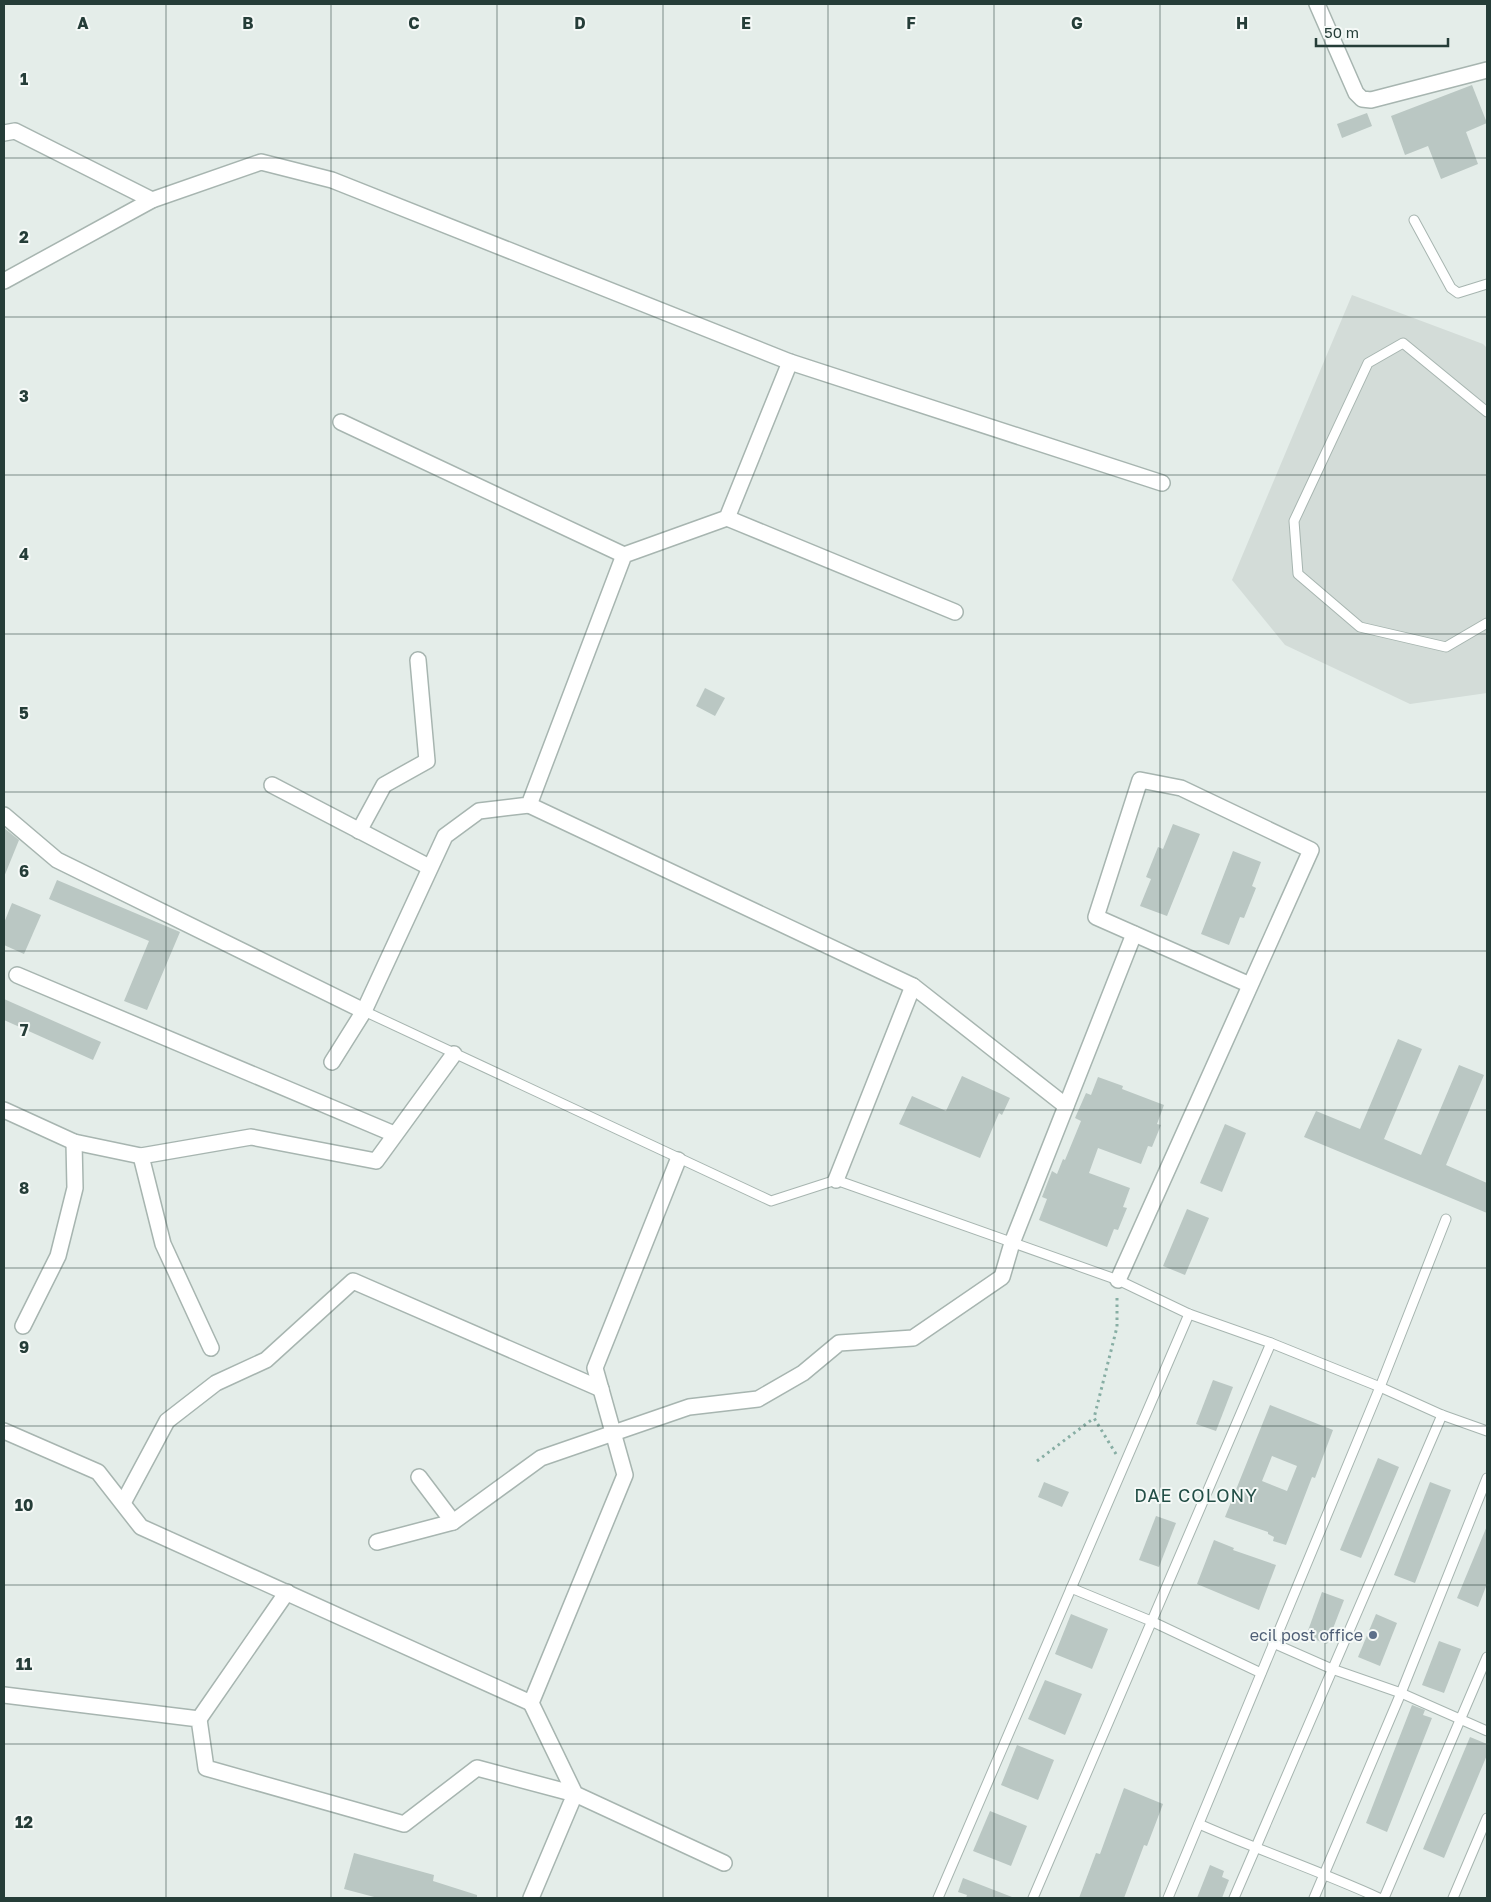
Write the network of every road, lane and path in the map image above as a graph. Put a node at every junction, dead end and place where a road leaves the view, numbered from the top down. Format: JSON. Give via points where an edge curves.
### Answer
{"nodes":[{"id":1,"x":1317,"y":4,"type":"edge"},
{"id":2,"x":1487,"y":70,"type":"edge"},
{"id":3,"x":4,"y":133,"type":"edge"},
{"id":4,"x":152,"y":200,"type":"junction"},
{"id":5,"x":1414,"y":220,"type":"dead end"},
{"id":6,"x":4,"y":281,"type":"edge"},
{"id":7,"x":1487,"y":284,"type":"edge"},
{"id":8,"x":790,"y":362,"type":"junction"},
{"id":9,"x":1487,"y":412,"type":"edge"},
{"id":10,"x":341,"y":422,"type":"dead end"},
{"id":11,"x":1162,"y":483,"type":"dead end"},
{"id":12,"x":727,"y":518,"type":"junction"},
{"id":13,"x":624,"y":555,"type":"junction"},
{"id":14,"x":955,"y":612,"type":"dead end"},
{"id":15,"x":1487,"y":622,"type":"edge"},
{"id":16,"x":418,"y":660,"type":"dead end"},
{"id":17,"x":272,"y":785,"type":"dead end"},
{"id":18,"x":529,"y":805,"type":"junction"},
{"id":19,"x":4,"y":815,"type":"edge"},
{"id":20,"x":359,"y":831,"type":"junction"},
{"id":21,"x":429,"y":867,"type":"junction"},
{"id":22,"x":1134,"y":934,"type":"junction"},
{"id":23,"x":18,"y":975,"type":"dead end"},
{"id":24,"x":1250,"y":985,"type":"junction"},
{"id":25,"x":913,"y":986,"type":"junction"},
{"id":26,"x":364,"y":1011,"type":"junction"},
{"id":27,"x":454,"y":1054,"type":"junction"},
{"id":28,"x":332,"y":1062,"type":"dead end"},
{"id":29,"x":1066,"y":1106,"type":"junction"},
{"id":30,"x":4,"y":1110,"type":"edge"},
{"id":31,"x":394,"y":1134,"type":"junction"},
{"id":32,"x":74,"y":1142,"type":"junction"},
{"id":33,"x":141,"y":1156,"type":"junction"},
{"id":34,"x":678,"y":1160,"type":"junction"},
{"id":35,"x":836,"y":1180,"type":"junction"},
{"id":36,"x":1446,"y":1219,"type":"dead end"},
{"id":37,"x":1012,"y":1242,"type":"junction"},
{"id":38,"x":1118,"y":1280,"type":"junction"},
{"id":39,"x":1189,"y":1314,"type":"junction"},
{"id":40,"x":23,"y":1326,"type":"dead end"},
{"id":41,"x":1271,"y":1344,"type":"junction"},
{"id":42,"x":211,"y":1348,"type":"dead end"},
{"id":43,"x":1380,"y":1387,"type":"junction"},
{"id":44,"x":601,"y":1390,"type":"junction"},
{"id":45,"x":1442,"y":1415,"type":"junction"},
{"id":46,"x":1094,"y":1418,"type":"junction"},
{"id":47,"x":4,"y":1431,"type":"edge"},
{"id":48,"x":1487,"y":1431,"type":"edge"},
{"id":49,"x":613,"y":1432,"type":"junction"},
{"id":50,"x":1037,"y":1461,"type":"dead end"},
{"id":51,"x":1123,"y":1465,"type":"junction"},
{"id":52,"x":419,"y":1477,"type":"dead end"},
{"id":53,"x":1487,"y":1478,"type":"edge"},
{"id":54,"x":123,"y":1503,"type":"junction"},
{"id":55,"x":452,"y":1522,"type":"junction"},
{"id":56,"x":377,"y":1542,"type":"dead end"},
{"id":57,"x":1070,"y":1588,"type":"junction"},
{"id":58,"x":287,"y":1592,"type":"junction"},
{"id":59,"x":1151,"y":1621,"type":"junction"},
{"id":60,"x":1273,"y":1643,"type":"junction"},
{"id":61,"x":1487,"y":1657,"type":"edge"},
{"id":62,"x":1332,"y":1669,"type":"junction"},
{"id":63,"x":1261,"y":1672,"type":"junction"},
{"id":64,"x":1401,"y":1694,"type":"junction"},
{"id":65,"x":4,"y":1695,"type":"edge"},
{"id":66,"x":531,"y":1703,"type":"junction"},
{"id":67,"x":199,"y":1719,"type":"junction"},
{"id":68,"x":1460,"y":1721,"type":"junction"},
{"id":69,"x":1487,"y":1731,"type":"edge"},
{"id":70,"x":575,"y":1794,"type":"junction"},
{"id":71,"x":1487,"y":1818,"type":"edge"},
{"id":72,"x":1199,"y":1824,"type":"junction"},
{"id":73,"x":1255,"y":1849,"type":"junction"},
{"id":74,"x":724,"y":1863,"type":"dead end"},
{"id":75,"x":1324,"y":1873,"type":"junction"},
{"id":76,"x":531,"y":1898,"type":"edge"},
{"id":77,"x":938,"y":1898,"type":"edge"},
{"id":78,"x":1033,"y":1898,"type":"edge"},
{"id":79,"x":1168,"y":1898,"type":"edge"},
{"id":80,"x":1234,"y":1898,"type":"edge"},
{"id":81,"x":1314,"y":1898,"type":"edge"},
{"id":82,"x":1379,"y":1898,"type":"edge"},
{"id":83,"x":1384,"y":1898,"type":"edge"},
{"id":84,"x":1453,"y":1898,"type":"edge"}],
"edges":[{"from":1,"to":2,"type":"street","via":[[1356,93],[1362,99],[1371,100]]},
{"from":3,"to":4,"type":"street","via":[[15,131]]},
{"from":4,"to":6,"type":"street"},
{"from":4,"to":8,"type":"street","via":[[261,162],[324,178]]},
{"from":5,"to":7,"type":"lane","via":[[1451,288],[1458,294]]},
{"from":8,"to":11,"type":"street"},
{"from":8,"to":12,"type":"street"},
{"from":9,"to":15,"type":"lane","via":[[1403,343],[1368,363],[1294,522],[1298,574],[1360,626],[1446,647]]},
{"from":10,"to":13,"type":"street"},
{"from":12,"to":13,"type":"street"},
{"from":12,"to":14,"type":"street"},
{"from":13,"to":18,"type":"street"},
{"from":16,"to":20,"type":"street","via":[[427,761],[384,785]]},
{"from":17,"to":20,"type":"street"},
{"from":18,"to":21,"type":"street","via":[[479,810],[445,836]]},
{"from":18,"to":25,"type":"street"},
{"from":19,"to":26,"type":"street","via":[[57,860]]},
{"from":20,"to":21,"type":"street"},
{"from":21,"to":26,"type":"street"},
{"from":22,"to":24,"type":"street"},
{"from":22,"to":24,"type":"street","via":[[1096,917],[1140,780],[1181,788],[1311,850]]},
{"from":22,"to":29,"type":"street"},
{"from":23,"to":31,"type":"street"},
{"from":24,"to":38,"type":"street"},
{"from":25,"to":29,"type":"street"},
{"from":25,"to":35,"type":"street"},
{"from":26,"to":27,"type":"lane"},
{"from":26,"to":28,"type":"street"},
{"from":27,"to":31,"type":"street"},
{"from":27,"to":34,"type":"lane"},
{"from":29,"to":37,"type":"street"},
{"from":30,"to":32,"type":"street"},
{"from":31,"to":33,"type":"street","via":[[376,1161],[251,1137]]},
{"from":32,"to":33,"type":"street"},
{"from":32,"to":40,"type":"street","via":[[75,1188],[58,1256]]},
{"from":33,"to":42,"type":"street","via":[[163,1244]]},
{"from":34,"to":35,"type":"lane","via":[[772,1201]]},
{"from":34,"to":44,"type":"street","via":[[595,1368]]},
{"from":35,"to":37,"type":"lane"},
{"from":36,"to":43,"type":"lane"},
{"from":37,"to":38,"type":"lane"},
{"from":37,"to":49,"type":"street","via":[[1002,1277],[913,1338],[839,1343],[803,1373],[758,1399],[689,1407]]},
{"from":38,"to":39,"type":"lane"},
{"from":38,"to":46,"type":"path","via":[[1117,1327]]},
{"from":39,"to":41,"type":"lane"},
{"from":39,"to":51,"type":"lane"},
{"from":41,"to":43,"type":"lane"},
{"from":41,"to":59,"type":"lane"},
{"from":43,"to":45,"type":"lane"},
{"from":43,"to":60,"type":"lane"},
{"from":44,"to":49,"type":"street"},
{"from":44,"to":54,"type":"street","via":[[353,1281],[266,1360],[216,1383],[167,1421]]},
{"from":45,"to":48,"type":"lane"},
{"from":45,"to":62,"type":"lane"},
{"from":46,"to":50,"type":"path"},
{"from":46,"to":51,"type":"path"},
{"from":47,"to":54,"type":"street","via":[[98,1472]]},
{"from":49,"to":55,"type":"street","via":[[541,1458]]},
{"from":49,"to":66,"type":"street","via":[[625,1475]]},
{"from":51,"to":57,"type":"lane"},
{"from":52,"to":55,"type":"street"},
{"from":53,"to":64,"type":"lane"},
{"from":54,"to":58,"type":"street","via":[[141,1527]]},
{"from":55,"to":56,"type":"street"},
{"from":57,"to":59,"type":"lane"},
{"from":57,"to":77,"type":"lane"},
{"from":58,"to":66,"type":"street"},
{"from":58,"to":67,"type":"street"},
{"from":59,"to":63,"type":"lane"},
{"from":59,"to":78,"type":"lane"},
{"from":60,"to":62,"type":"lane"},
{"from":60,"to":63,"type":"lane"},
{"from":61,"to":68,"type":"lane"},
{"from":62,"to":64,"type":"lane"},
{"from":62,"to":73,"type":"lane"},
{"from":63,"to":72,"type":"lane"},
{"from":64,"to":68,"type":"lane"},
{"from":64,"to":75,"type":"lane"},
{"from":65,"to":67,"type":"street"},
{"from":66,"to":70,"type":"street"},
{"from":67,"to":70,"type":"street","via":[[206,1768],[404,1824],[477,1768]]},
{"from":68,"to":69,"type":"lane"},
{"from":68,"to":83,"type":"lane"},
{"from":70,"to":74,"type":"street"},
{"from":70,"to":76,"type":"street"},
{"from":71,"to":84,"type":"lane"},
{"from":72,"to":73,"type":"lane"},
{"from":72,"to":79,"type":"lane"},
{"from":73,"to":75,"type":"lane"},
{"from":73,"to":80,"type":"lane"},
{"from":75,"to":81,"type":"lane"},
{"from":75,"to":82,"type":"lane"}]}
